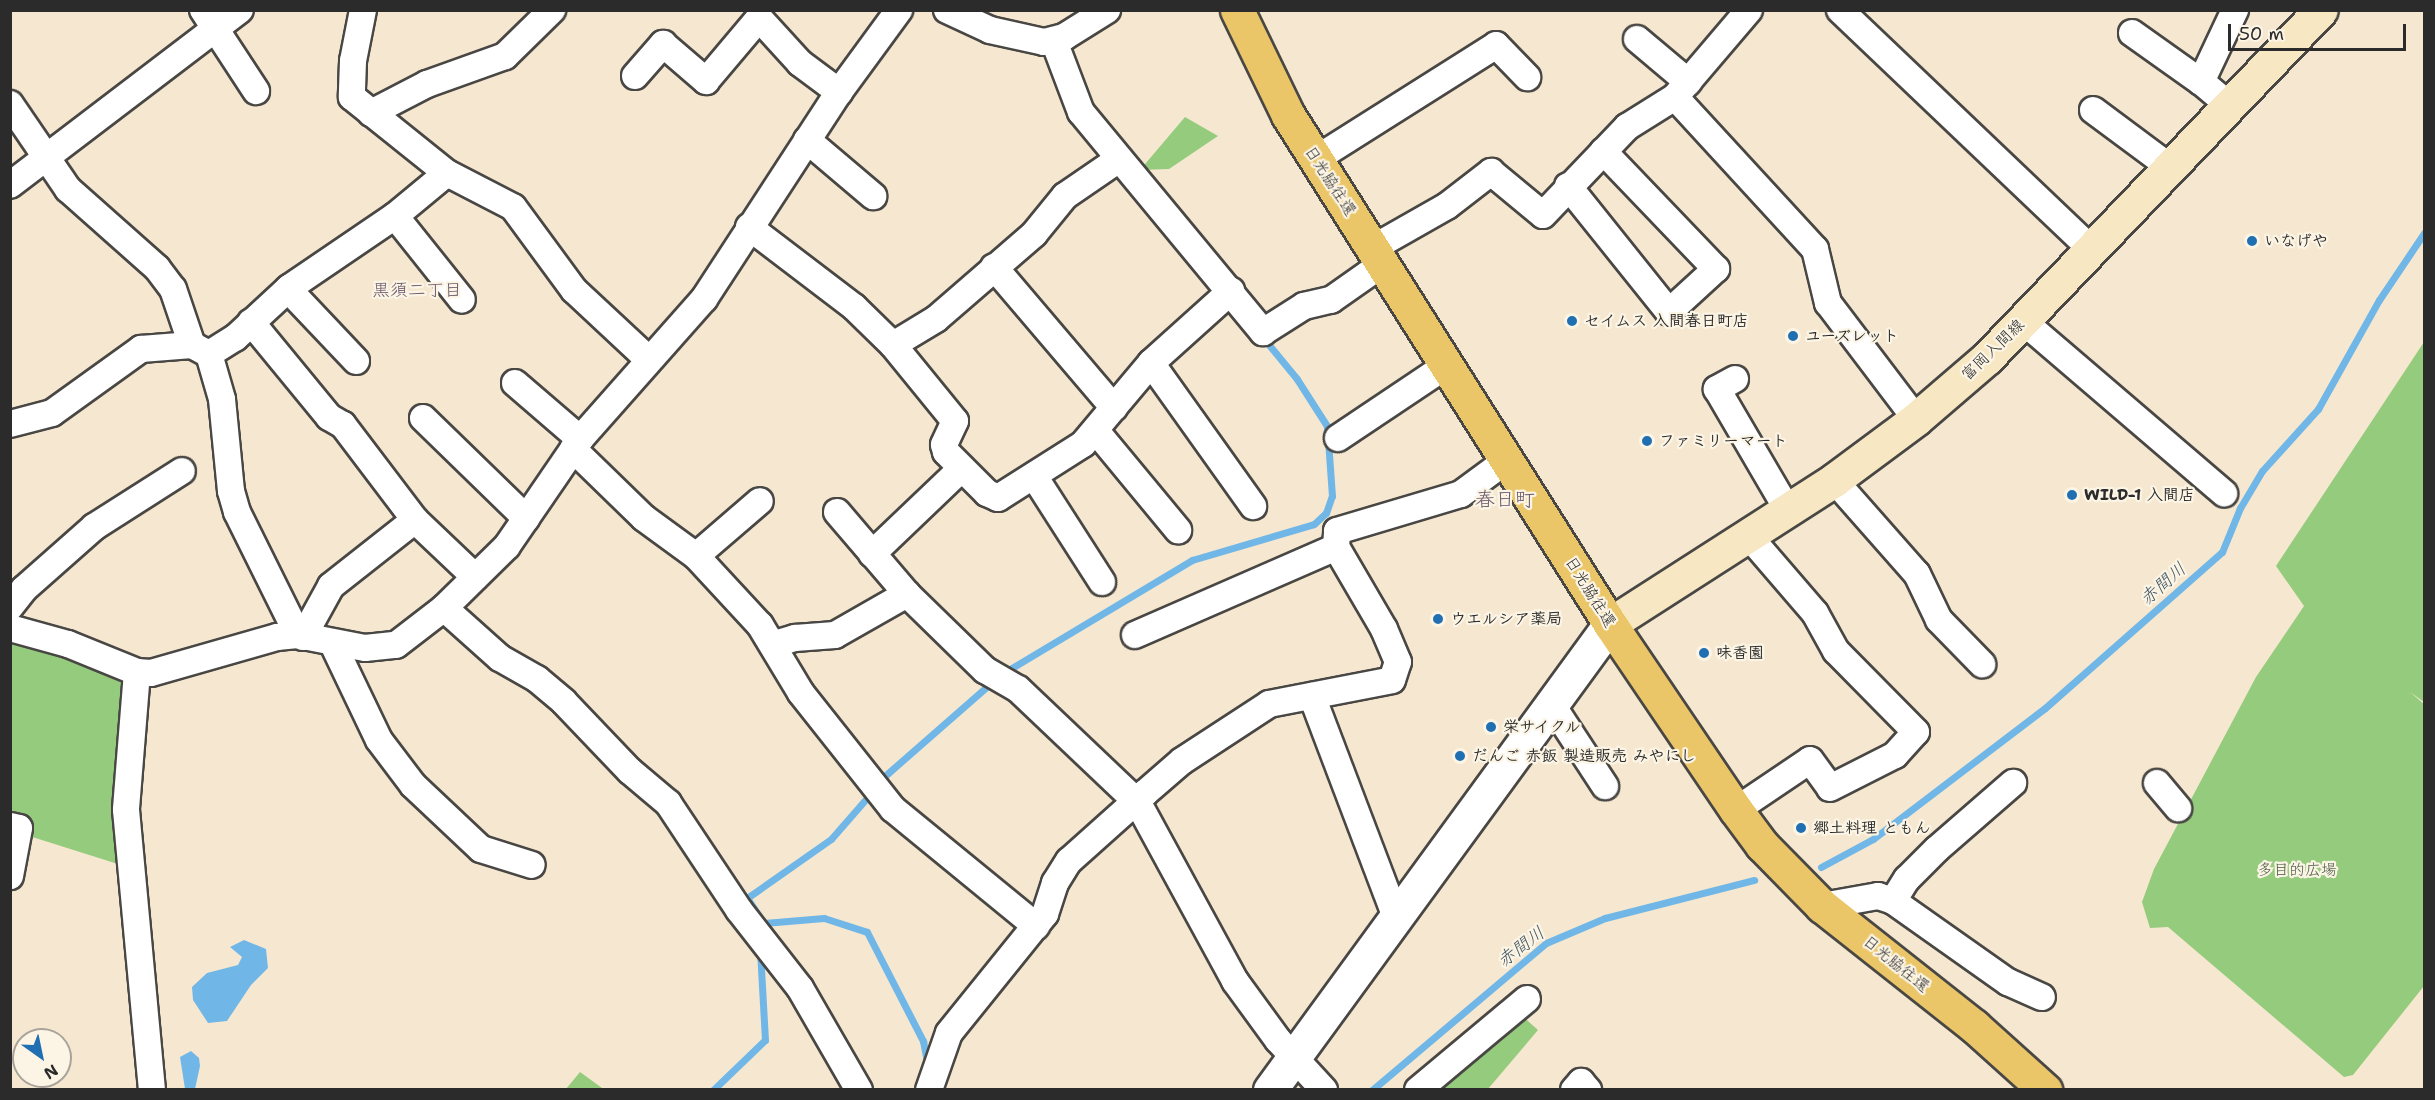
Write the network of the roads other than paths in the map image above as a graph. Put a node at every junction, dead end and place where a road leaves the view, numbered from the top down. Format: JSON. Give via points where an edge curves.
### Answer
{"nodes":[{"id":1,"x":240,"y":10,"type":"edge"},
{"id":2,"x":363,"y":10,"type":"edge"},
{"id":3,"x":552,"y":10,"type":"edge"},
{"id":4,"x":899,"y":10,"type":"edge"},
{"id":5,"x":947,"y":10,"type":"edge"},
{"id":6,"x":1107,"y":10,"type":"edge"},
{"id":7,"x":1237,"y":10,"type":"edge"},
{"id":8,"x":1749,"y":10,"type":"edge"},
{"id":9,"x":1840,"y":10,"type":"edge"},
{"id":10,"x":2235,"y":10,"type":"edge"},
{"id":11,"x":2321,"y":10,"type":"edge"},
{"id":12,"x":209,"y":20,"type":"edge"},
{"id":13,"x":2132,"y":33,"type":"dead end"},
{"id":14,"x":1637,"y":39,"type":"dead end"},
{"id":15,"x":1054,"y":41,"type":"junction"},
{"id":16,"x":635,"y":76,"type":"dead end"},
{"id":17,"x":1527,"y":76,"type":"dead end"},
{"id":18,"x":2201,"y":82,"type":"junction"},
{"id":19,"x":1682,"y":89,"type":"junction"},
{"id":20,"x":255,"y":91,"type":"dead end"},
{"id":21,"x":839,"y":92,"type":"junction"},
{"id":22,"x":10,"y":104,"type":"edge"},
{"id":23,"x":2230,"y":106,"type":"junction"},
{"id":24,"x":2093,"y":110,"type":"dead end"},
{"id":25,"x":371,"y":113,"type":"junction"},
{"id":26,"x":807,"y":140,"type":"junction"},
{"id":27,"x":1603,"y":151,"type":"junction"},
{"id":28,"x":44,"y":157,"type":"junction"},
{"id":29,"x":1119,"y":159,"type":"junction"},
{"id":30,"x":1316,"y":159,"type":"junction"},
{"id":31,"x":2172,"y":168,"type":"junction"},
{"id":32,"x":447,"y":172,"type":"junction"},
{"id":33,"x":10,"y":185,"type":"edge"},
{"id":34,"x":1568,"y":186,"type":"junction"},
{"id":35,"x":873,"y":196,"type":"dead end"},
{"id":36,"x":395,"y":216,"type":"junction"},
{"id":37,"x":749,"y":227,"type":"junction"},
{"id":38,"x":2093,"y":251,"type":"junction"},
{"id":39,"x":1378,"y":256,"type":"junction"},
{"id":40,"x":994,"y":267,"type":"junction"},
{"id":41,"x":288,"y":289,"type":"junction"},
{"id":42,"x":1231,"y":291,"type":"junction"},
{"id":43,"x":462,"y":300,"type":"dead end"},
{"id":44,"x":2024,"y":321,"type":"junction"},
{"id":45,"x":251,"y":322,"type":"junction"},
{"id":46,"x":893,"y":345,"type":"junction"},
{"id":47,"x":200,"y":349,"type":"junction"},
{"id":48,"x":648,"y":359,"type":"junction"},
{"id":49,"x":356,"y":362,"type":"dead end"},
{"id":50,"x":1151,"y":363,"type":"junction"},
{"id":51,"x":1448,"y":365,"type":"junction"},
{"id":52,"x":1735,"y":378,"type":"dead end"},
{"id":53,"x":515,"y":383,"type":"dead end"},
{"id":54,"x":1114,"y":408,"type":"junction"},
{"id":55,"x":423,"y":418,"type":"dead end"},
{"id":56,"x":1916,"y":419,"type":"junction"},
{"id":57,"x":10,"y":424,"type":"edge"},
{"id":58,"x":1096,"y":431,"type":"junction"},
{"id":59,"x":1338,"y":438,"type":"dead end"},
{"id":60,"x":577,"y":444,"type":"junction"},
{"id":61,"x":1508,"y":460,"type":"junction"},
{"id":62,"x":962,"y":468,"type":"junction"},
{"id":63,"x":182,"y":471,"type":"dead end"},
{"id":64,"x":1035,"y":476,"type":"junction"},
{"id":65,"x":1834,"y":480,"type":"junction"},
{"id":66,"x":2224,"y":493,"type":"dead end"},
{"id":67,"x":760,"y":501,"type":"dead end"},
{"id":68,"x":1253,"y":506,"type":"dead end"},
{"id":69,"x":1787,"y":509,"type":"junction"},
{"id":70,"x":837,"y":512,"type":"dead end"},
{"id":71,"x":526,"y":518,"type":"junction"},
{"id":72,"x":415,"y":520,"type":"junction"},
{"id":73,"x":1178,"y":530,"type":"dead end"},
{"id":74,"x":1747,"y":534,"type":"junction"},
{"id":75,"x":1336,"y":547,"type":"junction"},
{"id":76,"x":872,"y":554,"type":"junction"},
{"id":77,"x":696,"y":555,"type":"junction"},
{"id":78,"x":475,"y":577,"type":"junction"},
{"id":79,"x":1102,"y":582,"type":"dead end"},
{"id":80,"x":907,"y":594,"type":"junction"},
{"id":81,"x":10,"y":607,"type":"edge"},
{"id":82,"x":444,"y":608,"type":"junction"},
{"id":83,"x":1610,"y":624,"type":"junction"},
{"id":84,"x":10,"y":628,"type":"edge"},
{"id":85,"x":1135,"y":635,"type":"dead end"},
{"id":86,"x":301,"y":636,"type":"junction"},
{"id":87,"x":333,"y":644,"type":"junction"},
{"id":88,"x":775,"y":644,"type":"junction"},
{"id":89,"x":1982,"y":664,"type":"dead end"},
{"id":90,"x":137,"y":672,"type":"junction"},
{"id":91,"x":1312,"y":696,"type":"junction"},
{"id":92,"x":1552,"y":705,"type":"junction"},
{"id":93,"x":2013,"y":783,"type":"dead end"},
{"id":94,"x":2157,"y":783,"type":"dead end"},
{"id":95,"x":1605,"y":786,"type":"dead end"},
{"id":96,"x":1138,"y":803,"type":"junction"},
{"id":97,"x":2178,"y":808,"type":"dead end"},
{"id":98,"x":1736,"y":810,"type":"junction"},
{"id":99,"x":10,"y":826,"type":"edge"},
{"id":100,"x":532,"y":864,"type":"dead end"},
{"id":101,"x":10,"y":876,"type":"edge"},
{"id":102,"x":1893,"y":901,"type":"junction"},
{"id":103,"x":1822,"y":906,"type":"junction"},
{"id":104,"x":1396,"y":917,"type":"junction"},
{"id":105,"x":1036,"y":926,"type":"junction"},
{"id":106,"x":2042,"y":997,"type":"dead end"},
{"id":107,"x":1527,"y":999,"type":"dead end"},
{"id":108,"x":1293,"y":1058,"type":"junction"},
{"id":109,"x":2042,"y":1087,"type":"edge"},
{"id":110,"x":152,"y":1089,"type":"edge"},
{"id":111,"x":859,"y":1089,"type":"edge"},
{"id":112,"x":929,"y":1089,"type":"edge"},
{"id":113,"x":1270,"y":1089,"type":"edge"},
{"id":114,"x":1324,"y":1089,"type":"edge"},
{"id":115,"x":1418,"y":1089,"type":"edge"},
{"id":116,"x":1574,"y":1089,"type":"edge"},
{"id":117,"x":1588,"y":1089,"type":"edge"}],
"edges":[{"from":1,"to":12,"type":"street"},
{"from":2,"to":25,"type":"street","via":[[353,61],[352,98]]},
{"from":3,"to":25,"type":"street","via":[[505,56],[427,84]]},
{"from":4,"to":21,"type":"street"},
{"from":5,"to":15,"type":"street","via":[[990,30],[1027,40]]},
{"from":6,"to":15,"type":"street"},
{"from":7,"to":30,"type":"highway","name":"日光脇往還","via":[[1288,115]]},
{"from":8,"to":19,"type":"street"},
{"from":9,"to":38,"type":"street"},
{"from":10,"to":18,"type":"street"},
{"from":11,"to":23,"type":"main road","name":"富岡入間線"},
{"from":12,"to":20,"type":"street"},
{"from":12,"to":28,"type":"street","via":[[118,106]]},
{"from":13,"to":18,"type":"street"},
{"from":14,"to":19,"type":"street"},
{"from":15,"to":29,"type":"street","via":[[1081,112]]},
{"from":16,"to":21,"type":"street","via":[[663,44],[706,81],[759,18],[800,63]]},
{"from":17,"to":30,"type":"street","via":[[1496,45]]},
{"from":18,"to":23,"type":"street"},
{"from":19,"to":27,"type":"street","via":[[1628,127]]},
{"from":19,"to":56,"type":"street","via":[[1815,249],[1828,303]]},
{"from":21,"to":26,"type":"street"},
{"from":22,"to":28,"type":"street"},
{"from":23,"to":31,"type":"main road","name":"富岡入間線"},
{"from":24,"to":31,"type":"street"},
{"from":25,"to":32,"type":"street"},
{"from":26,"to":35,"type":"street"},
{"from":26,"to":37,"type":"street"},
{"from":27,"to":34,"type":"street"},
{"from":27,"to":34,"type":"street","via":[[1716,269],[1669,312]]},
{"from":28,"to":33,"type":"street"},
{"from":28,"to":47,"type":"street","via":[[85,207],[157,268],[173,289]]},
{"from":29,"to":40,"type":"street","via":[[1065,196],[1034,234]]},
{"from":29,"to":42,"type":"street"},
{"from":30,"to":39,"type":"highway","name":"日光脇往還"},
{"from":31,"to":38,"type":"main road","name":"富岡入間線"},
{"from":32,"to":36,"type":"street"},
{"from":32,"to":48,"type":"street","via":[[513,207],[574,290]]},
{"from":34,"to":39,"type":"street","via":[[1543,215],[1491,172]]},
{"from":36,"to":41,"type":"street"},
{"from":36,"to":43,"type":"street"},
{"from":37,"to":46,"type":"street","via":[[866,317]]},
{"from":37,"to":48,"type":"street","via":[[704,299]]},
{"from":38,"to":44,"type":"main road","name":"富岡入間線"},
{"from":39,"to":42,"type":"street","via":[[1331,300],[1304,306],[1263,332]]},
{"from":39,"to":51,"type":"highway","name":"日光脇往還"},
{"from":40,"to":46,"type":"street","via":[[936,319]]},
{"from":40,"to":54,"type":"street"},
{"from":41,"to":45,"type":"street"},
{"from":41,"to":49,"type":"street"},
{"from":42,"to":50,"type":"street"},
{"from":44,"to":56,"type":"main road","name":"富岡入間線"},
{"from":44,"to":66,"type":"street"},
{"from":45,"to":47,"type":"street","via":[[235,338]]},
{"from":45,"to":72,"type":"street","via":[[329,417],[343,425]]},
{"from":46,"to":62,"type":"street","via":[[956,421],[944,445]]},
{"from":47,"to":57,"type":"street","via":[[141,349],[52,413]]},
{"from":47,"to":86,"type":"street","via":[[222,399],[231,491],[237,512]]},
{"from":48,"to":60,"type":"street"},
{"from":50,"to":54,"type":"street"},
{"from":50,"to":68,"type":"street"},
{"from":51,"to":59,"type":"street"},
{"from":51,"to":61,"type":"highway","name":"日光脇往還"},
{"from":52,"to":69,"type":"street","via":[[1717,389]]},
{"from":53,"to":60,"type":"street"},
{"from":54,"to":58,"type":"street"},
{"from":55,"to":71,"type":"street"},
{"from":56,"to":65,"type":"main road","name":"富岡入間線"},
{"from":58,"to":64,"type":"street"},
{"from":58,"to":73,"type":"street"},
{"from":60,"to":71,"type":"street"},
{"from":60,"to":77,"type":"street","via":[[644,518]]},
{"from":61,"to":75,"type":"street","via":[[1461,494],[1337,531]]},
{"from":61,"to":83,"type":"highway","name":"日光脇往還"},
{"from":62,"to":64,"type":"street","via":[[987,493],[998,498]]},
{"from":62,"to":76,"type":"street"},
{"from":63,"to":81,"type":"street","via":[[94,527],[24,589]]},
{"from":64,"to":79,"type":"street"},
{"from":65,"to":69,"type":"main road","name":"富岡入間線"},
{"from":65,"to":89,"type":"street","via":[[1917,574],[1939,620]]},
{"from":67,"to":77,"type":"street"},
{"from":69,"to":74,"type":"main road","name":"富岡入間線"},
{"from":70,"to":76,"type":"street"},
{"from":71,"to":78,"type":"street","via":[[507,546]]},
{"from":72,"to":78,"type":"street"},
{"from":72,"to":86,"type":"street","via":[[331,586]]},
{"from":74,"to":83,"type":"main road","name":"富岡入間線"},
{"from":74,"to":98,"type":"street","via":[[1815,613],[1836,651],[1916,732],[1895,755],[1830,788],[1810,760]]},
{"from":75,"to":85,"type":"street"},
{"from":75,"to":91,"type":"street","via":[[1384,629],[1398,662],[1392,680]]},
{"from":76,"to":80,"type":"street"},
{"from":77,"to":88,"type":"street"},
{"from":78,"to":82,"type":"street"},
{"from":80,"to":88,"type":"street","via":[[835,635]]},
{"from":80,"to":96,"type":"street","via":[[985,670],[1018,689]]},
{"from":82,"to":87,"type":"street","via":[[396,645],[365,648]]},
{"from":82,"to":111,"type":"street","via":[[500,658],[537,679],[564,702],[630,771],[668,803],[739,910],[800,988]]},
{"from":83,"to":92,"type":"street"},
{"from":83,"to":98,"type":"highway","name":"日光脇往還"},
{"from":84,"to":90,"type":"street","via":[[68,644]]},
{"from":86,"to":87,"type":"street"},
{"from":86,"to":90,"type":"street","via":[[260,641],[152,673]]},
{"from":87,"to":100,"type":"street","via":[[379,740],[413,785],[481,849]]},
{"from":88,"to":105,"type":"street","via":[[801,693],[892,809]]},
{"from":90,"to":110,"type":"street","via":[[126,810]]},
{"from":91,"to":96,"type":"street","via":[[1269,704],[1182,761]]},
{"from":91,"to":104,"type":"street"},
{"from":92,"to":95,"type":"street"},
{"from":92,"to":104,"type":"street"},
{"from":93,"to":102,"type":"street","via":[[1915,871]]},
{"from":94,"to":97,"type":"street"},
{"from":96,"to":105,"type":"street","via":[[1069,861]]},
{"from":96,"to":108,"type":"street","via":[[1234,981]]},
{"from":98,"to":103,"type":"highway","name":"日光脇往還","via":[[1762,845]]},
{"from":99,"to":101,"type":"street","via":[[19,828]]},
{"from":102,"to":103,"type":"street","via":[[1878,896]]},
{"from":102,"to":106,"type":"street","via":[[2008,982]]},
{"from":103,"to":109,"type":"highway","name":"日光脇往還","via":[[1974,1026]]},
{"from":104,"to":108,"type":"street"},
{"from":105,"to":112,"type":"street","via":[[949,1033]]},
{"from":107,"to":115,"type":"street"},
{"from":108,"to":113,"type":"street"},
{"from":108,"to":114,"type":"street"},
{"from":116,"to":117,"type":"street","via":[[1581,1082]]}]}
